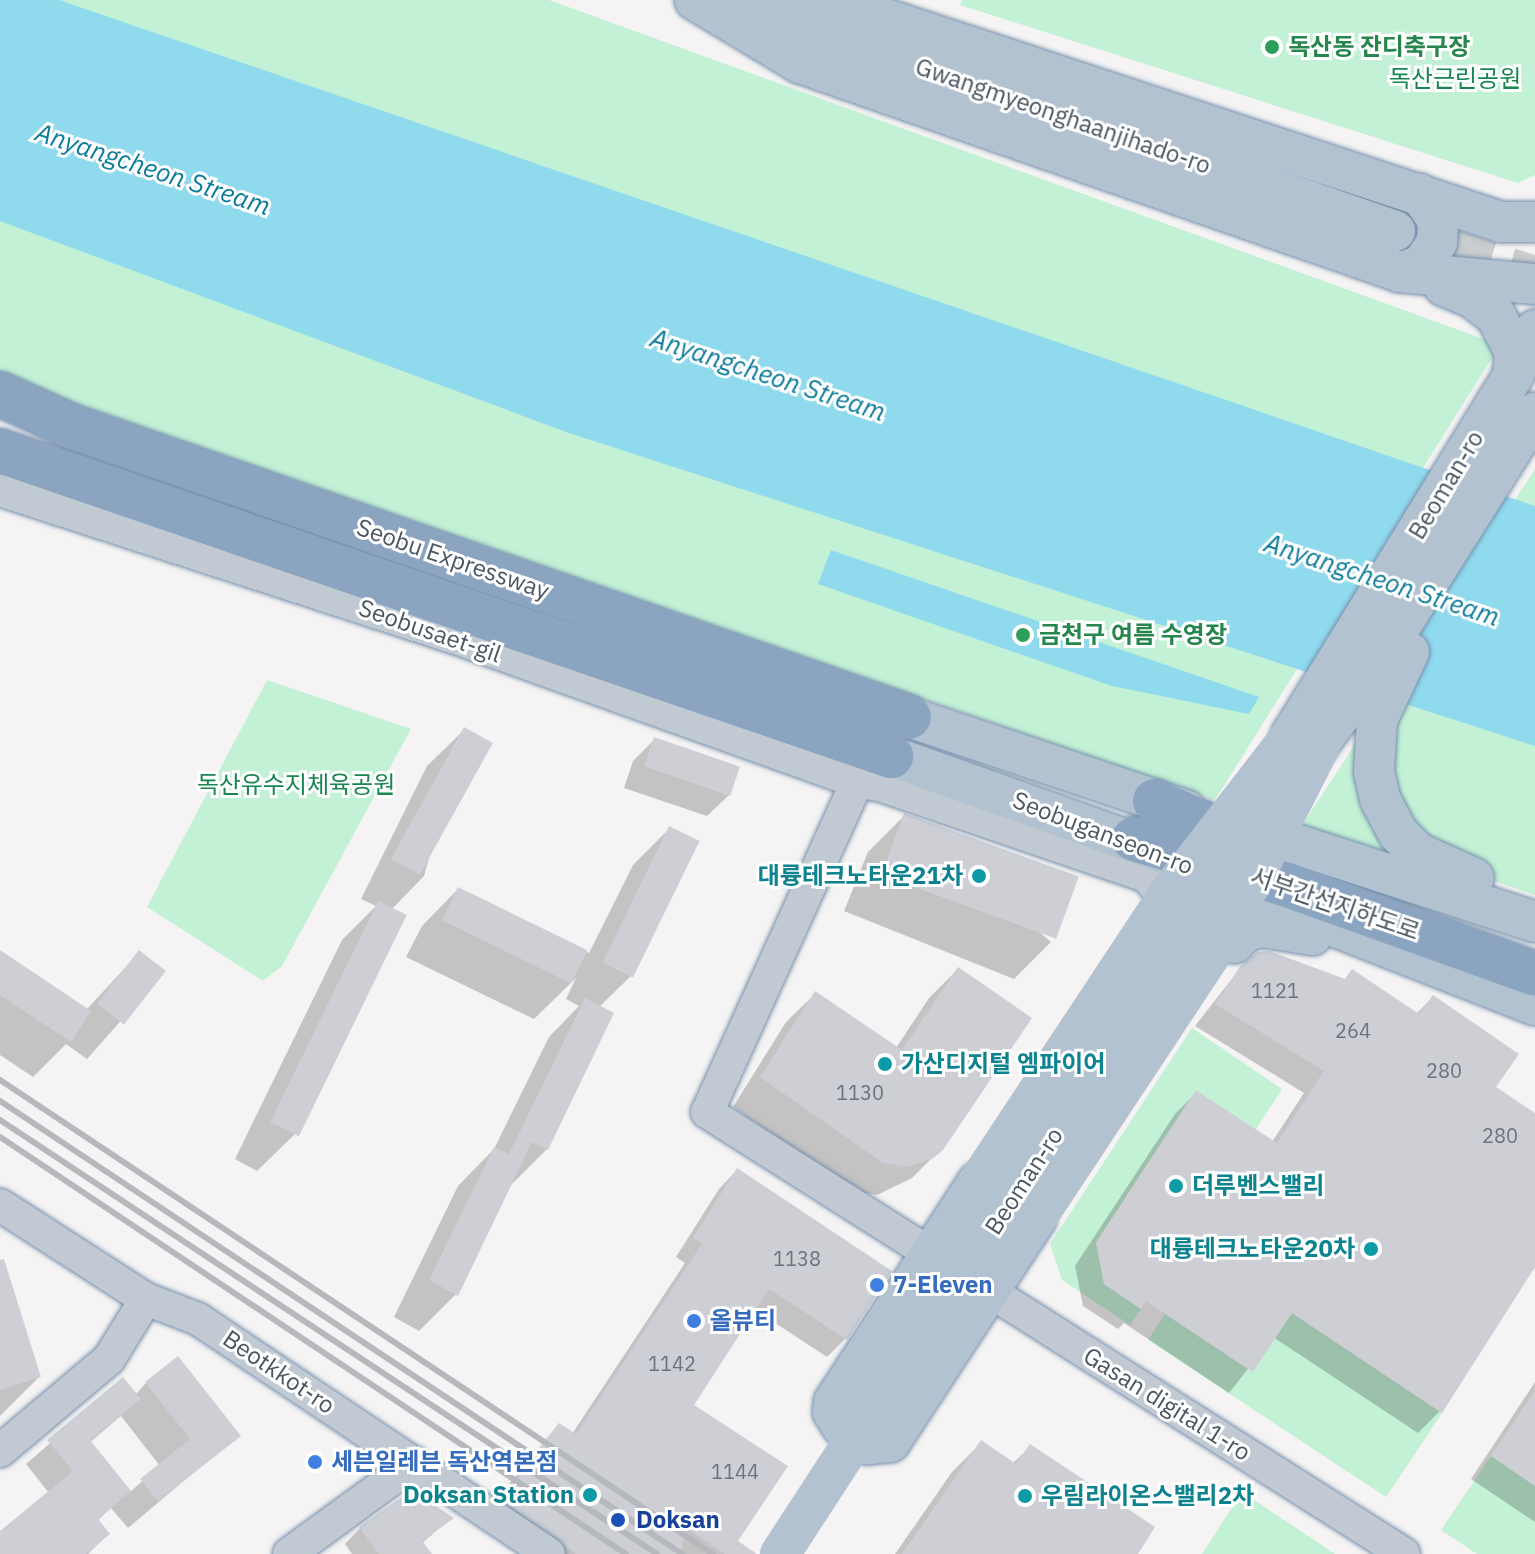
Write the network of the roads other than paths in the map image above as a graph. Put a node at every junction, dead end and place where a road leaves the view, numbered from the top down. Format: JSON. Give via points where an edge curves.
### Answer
{"nodes":[{"id":1,"x":695,"y":0,"type":"edge"},
{"id":2,"x":731,"y":0,"type":"edge"},
{"id":3,"x":807,"y":0,"type":"edge"},
{"id":4,"x":1420,"y":194,"type":"junction"},
{"id":5,"x":1535,"y":222,"type":"edge"},
{"id":6,"x":1395,"y":231,"type":"tunnel mouth"},
{"id":7,"x":1535,"y":267,"type":"edge"},
{"id":8,"x":1409,"y":274,"type":"junction"},
{"id":9,"x":1535,"y":284,"type":"edge"},
{"id":10,"x":1535,"y":330,"type":"edge"},
{"id":11,"x":1513,"y":376,"type":"junction"},
{"id":12,"x":0,"y":394,"type":"edge"},
{"id":13,"x":0,"y":404,"type":"edge"},
{"id":14,"x":1535,"y":413,"type":"edge"},
{"id":15,"x":71,"y":426,"type":"junction"},
{"id":16,"x":0,"y":443,"type":"edge"},
{"id":17,"x":0,"y":451,"type":"edge"},
{"id":18,"x":55,"y":465,"type":"junction"},
{"id":19,"x":0,"y":490,"type":"edge"},
{"id":20,"x":1428,"y":582,"type":"junction"},
{"id":21,"x":909,"y":717,"type":"joint"},
{"id":22,"x":1306,"y":740,"type":"junction"},
{"id":23,"x":874,"y":769,"type":"junction"},
{"id":24,"x":1155,"y":801,"type":"junction"},
{"id":25,"x":1134,"y":839,"type":"junction"},
{"id":26,"x":1535,"y":900,"type":"edge"},
{"id":27,"x":1535,"y":922,"type":"edge"},
{"id":28,"x":1361,"y":936,"type":"junction"},
{"id":29,"x":1234,"y":943,"type":"joint"},
{"id":30,"x":1535,"y":948,"type":"edge"},
{"id":31,"x":1535,"y":974,"type":"edge"},
{"id":32,"x":1535,"y":1005,"type":"edge"},
{"id":33,"x":0,"y":1205,"type":"edge"},
{"id":34,"x":931,"y":1255,"type":"junction"},
{"id":35,"x":990,"y":1292,"type":"junction"},
{"id":36,"x":146,"y":1299,"type":"junction"},
{"id":37,"x":0,"y":1451,"type":"edge"},
{"id":38,"x":414,"y":1463,"type":"junction"},
{"id":39,"x":289,"y":1554,"type":"edge"},
{"id":40,"x":549,"y":1554,"type":"edge"},
{"id":41,"x":780,"y":1554,"type":"edge"},
{"id":42,"x":1404,"y":1554,"type":"edge"}],
"edges":[{"from":1,"to":8,"type":"main road","via":[[800,63]]},
{"from":2,"to":6,"type":"main road","name":"Gwangmyeonghaanjihado-ro"},
{"from":3,"to":4,"type":"main road","via":[[865,12]]},
{"from":4,"to":5,"type":"main road","via":[[1501,222]]},
{"from":4,"to":7,"type":"main road"},
{"from":4,"to":8,"type":"main road","via":[[1438,220],[1437,242]]},
{"from":8,"to":9,"type":"main road"},
{"from":8,"to":11,"type":"main road","via":[[1488,307],[1509,333],[1515,352]]},
{"from":10,"to":11,"type":"main road","name":"Beoman-ro"},
{"from":11,"to":22,"type":"main road","name":"Beoman-ro"},
{"from":12,"to":15,"type":"highway","name":"Seobu Expressway"},
{"from":13,"to":15,"type":"highway"},
{"from":14,"to":20,"type":"main road","name":"Beoman-ro"},
{"from":15,"to":21,"type":"highway","name":"Seobu Expressway"},
{"from":16,"to":18,"type":"highway"},
{"from":17,"to":18,"type":"highway","name":"Seobu Expressway"},
{"from":18,"to":23,"type":"highway","name":"Seobu Expressway"},
{"from":19,"to":23,"type":"street","name":"Seobusaet-gil"},
{"from":20,"to":22,"type":"main road","name":"Beoman-ro"},
{"from":20,"to":26,"type":"main road","via":[[1409,653],[1377,720],[1374,772],[1384,812],[1398,833],[1447,869]]},
{"from":21,"to":24,"type":"main road","name":"Seobuganseon-ro"},
{"from":22,"to":34,"type":"main road","bridge":true,"via":[[1167,896]]},
{"from":22,"to":35,"type":"main road","bridge":true,"via":[[1227,930]]},
{"from":22,"to":41,"type":"main road","name":"Beoman-ro","bridge":true},
{"from":23,"to":25,"type":"main road","name":"Seobuganseon-ro"},
{"from":23,"to":29,"type":"street","name":"Seobusaet-gil","via":[[880,785],[1148,877],[1176,916]]},
{"from":23,"to":34,"type":"street","via":[[707,1112]]},
{"from":24,"to":27,"type":"main road","name":"Seobuganseon-ro"},
{"from":24,"to":30,"type":"highway","name":"서부간선지하도로","via":[[1291,863]]},
{"from":25,"to":28,"type":"main road","name":"Seobuganseon-ro","via":[[1263,899]]},
{"from":25,"to":31,"type":"highway","name":"서부간선지하도로","via":[[1287,885]]},
{"from":28,"to":29,"type":"main road","via":[[1293,934],[1262,927],[1246,931]]},
{"from":28,"to":32,"type":"main road","name":"Seobuganseon-ro"},
{"from":33,"to":36,"type":"street","name":"Beotkkot-ro"},
{"from":34,"to":35,"type":"street","name":"Gasan digital 1-ro"},
{"from":34,"to":35,"type":"main road","via":[[834,1402],[833,1412],[842,1426],[868,1444],[890,1442]]},
{"from":35,"to":42,"type":"street","name":"Gasan digital 1-ro"},
{"from":36,"to":37,"type":"street","via":[[109,1359]]},
{"from":36,"to":38,"type":"street","name":"Beotkkot-ro","via":[[198,1319]]},
{"from":38,"to":39,"type":"street"},
{"from":38,"to":40,"type":"street","name":"Beotkkot-ro"}]}
